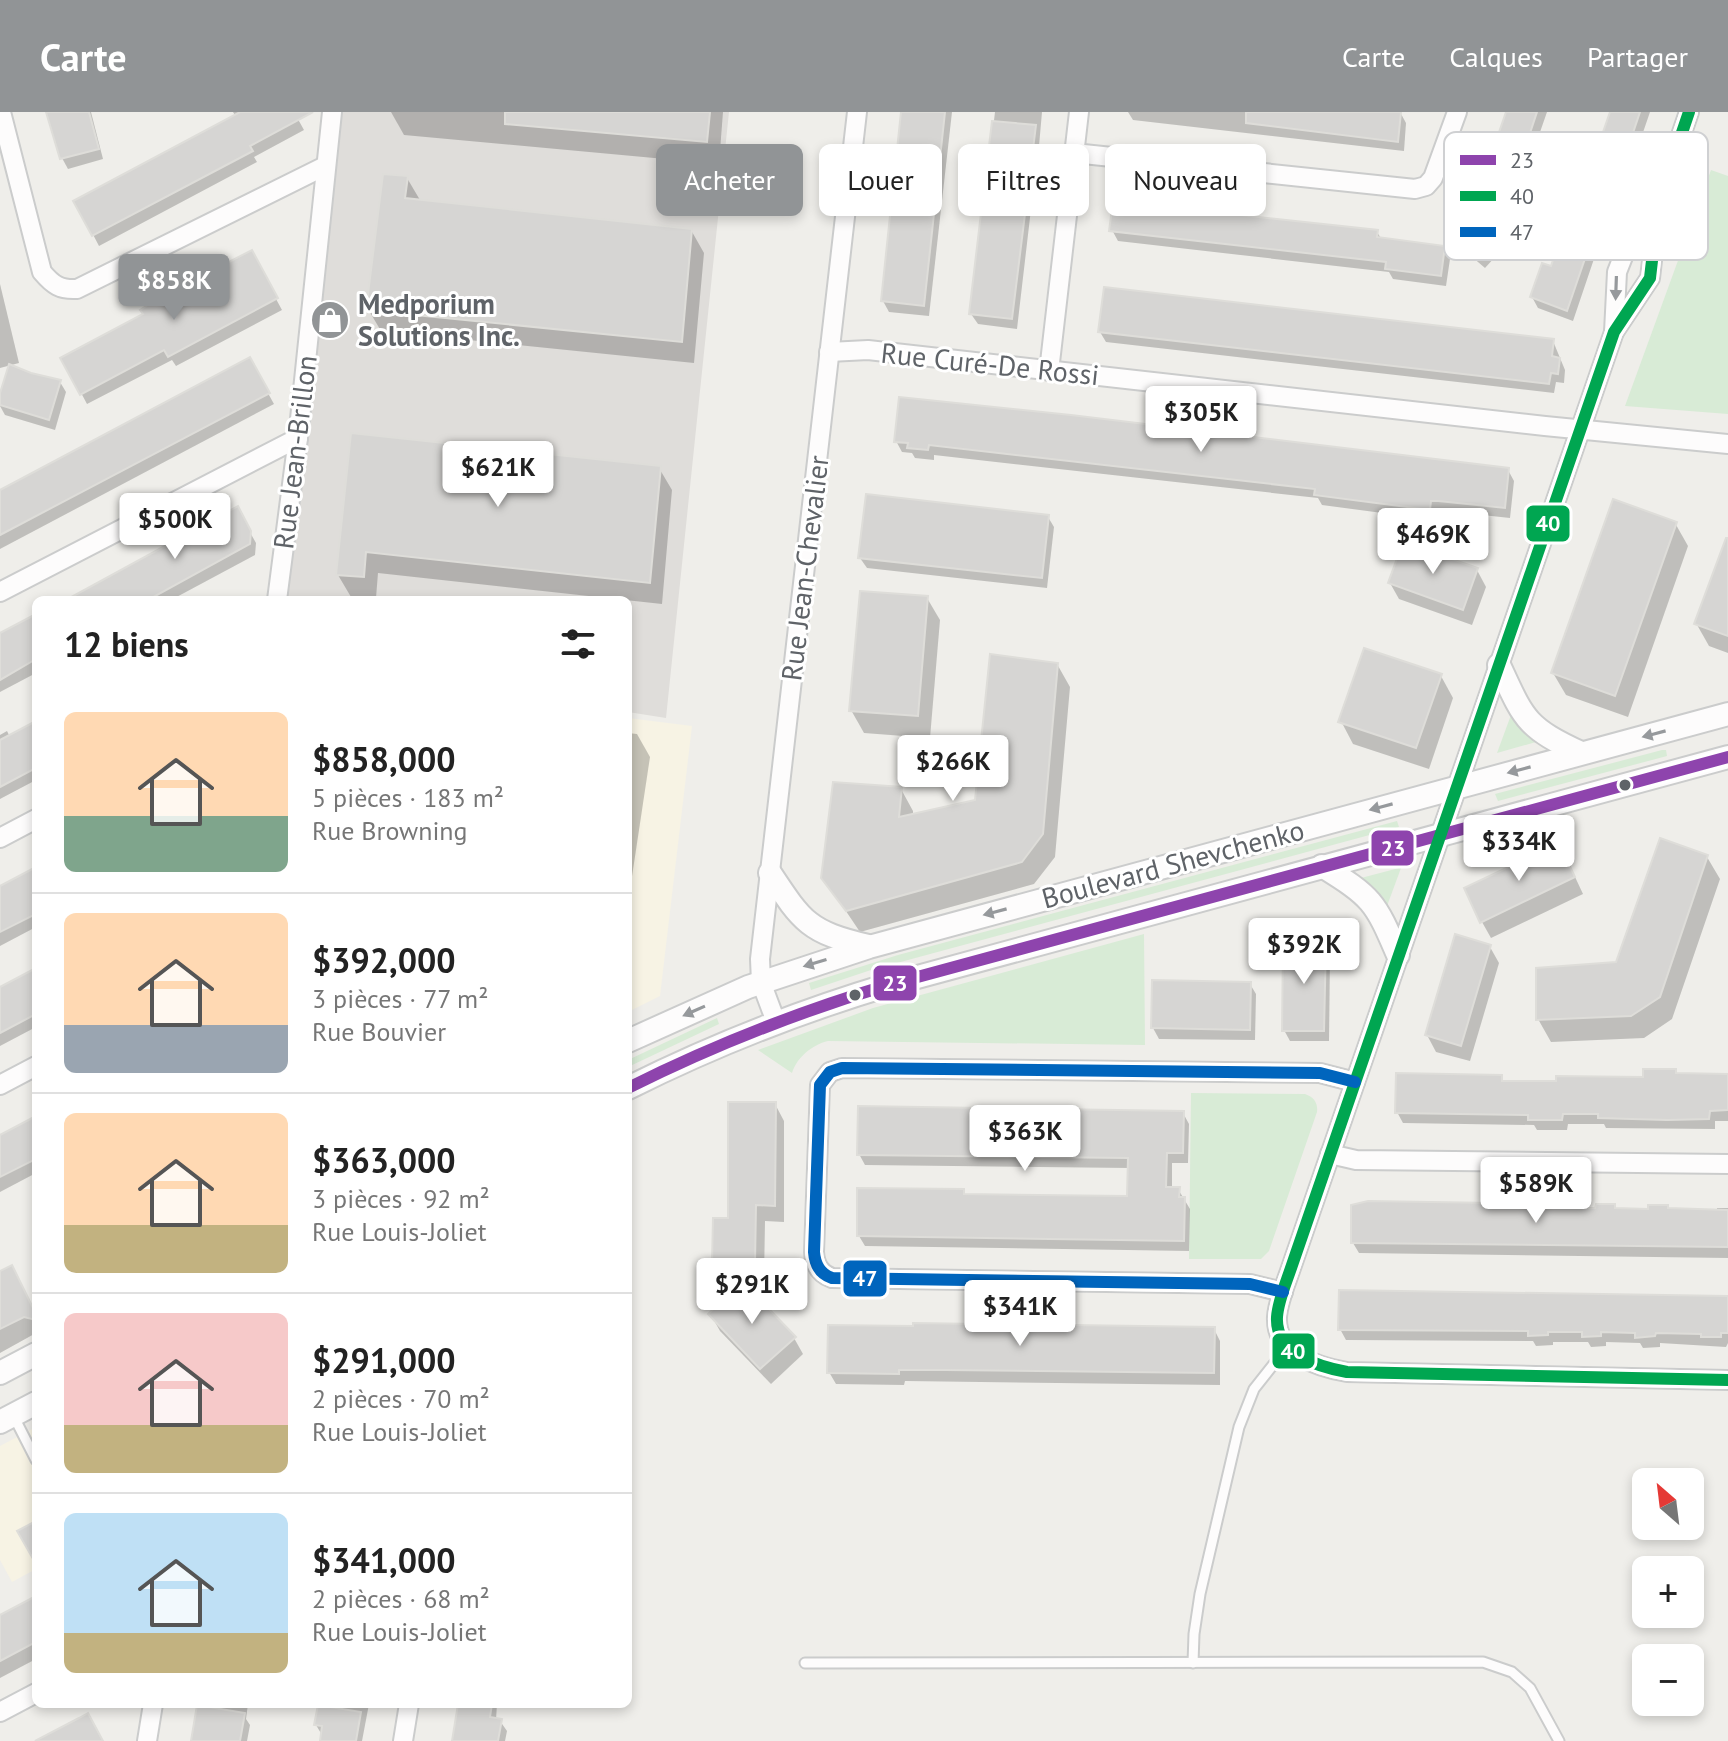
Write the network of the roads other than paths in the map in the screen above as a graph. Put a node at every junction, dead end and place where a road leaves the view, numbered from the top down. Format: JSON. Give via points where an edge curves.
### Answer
{"nodes":[{"id":1,"x":1,"y":112,"type":"edge"},
{"id":2,"x":332,"y":112,"type":"edge"},
{"id":3,"x":857,"y":112,"type":"edge"},
{"id":4,"x":1079,"y":112,"type":"edge"},
{"id":5,"x":1457,"y":112,"type":"edge"},
{"id":6,"x":1689,"y":112,"type":"edge"},
{"id":7,"x":1450,"y":132,"type":"edge"},
{"id":8,"x":1682,"y":132,"type":"edge"},
{"id":9,"x":1075,"y":144,"type":"edge"},
{"id":10,"x":1444,"y":148,"type":"edge"},
{"id":11,"x":1089,"y":155,"type":"edge"},
{"id":12,"x":325,"y":166,"type":"junction"},
{"id":13,"x":1067,"y":216,"type":"edge"},
{"id":14,"x":1622,"y":260,"type":"edge"},
{"id":15,"x":1654,"y":260,"type":"edge"},
{"id":16,"x":1614,"y":332,"type":"junction"},
{"id":17,"x":829,"y":352,"type":"junction"},
{"id":18,"x":1049,"y":371,"type":"junction"},
{"id":19,"x":1581,"y":429,"type":"junction"},
{"id":20,"x":298,"y":438,"type":"junction"},
{"id":21,"x":1728,"y":444,"type":"edge"},
{"id":22,"x":0,"y":592,"type":"edge"},
{"id":23,"x":278,"y":596,"type":"edge"},
{"id":24,"x":1499,"y":665,"type":"junction"},
{"id":25,"x":1728,"y":714,"type":"edge"},
{"id":26,"x":1581,"y":753,"type":"junction"},
{"id":27,"x":1728,"y":757,"type":"edge"},
{"id":28,"x":1456,"y":787,"type":"junction"},
{"id":29,"x":32,"y":821,"type":"edge"},
{"id":30,"x":1441,"y":833,"type":"junction"},
{"id":31,"x":0,"y":838,"type":"edge"},
{"id":32,"x":1322,"y":866,"type":"junction"},
{"id":33,"x":770,"y":873,"type":"junction"},
{"id":34,"x":869,"y":947,"type":"junction"},
{"id":35,"x":1398,"y":955,"type":"junction"},
{"id":36,"x":761,"y":982,"type":"junction"},
{"id":37,"x":776,"y":1022,"type":"junction"},
{"id":38,"x":632,"y":1039,"type":"edge"},
{"id":39,"x":32,"y":1068,"type":"edge"},
{"id":40,"x":1355,"y":1082,"type":"junction"},
{"id":41,"x":0,"y":1085,"type":"edge"},
{"id":42,"x":632,"y":1086,"type":"edge"},
{"id":43,"x":1330,"y":1154,"type":"junction"},
{"id":44,"x":1728,"y":1164,"type":"edge"},
{"id":45,"x":1283,"y":1292,"type":"junction"},
{"id":46,"x":1288,"y":1346,"type":"junction"},
{"id":47,"x":32,"y":1356,"type":"edge"},
{"id":48,"x":0,"y":1373,"type":"edge"},
{"id":49,"x":1728,"y":1380,"type":"edge"},
{"id":50,"x":32,"y":1405,"type":"edge"},
{"id":51,"x":6,"y":1419,"type":"edge"},
{"id":52,"x":32,"y":1455,"type":"edge"},
{"id":53,"x":805,"y":1663,"type":"dead end"},
{"id":54,"x":1193,"y":1663,"type":"junction"},
{"id":55,"x":32,"y":1695,"type":"edge"},
{"id":56,"x":152,"y":1708,"type":"edge"},
{"id":57,"x":408,"y":1708,"type":"edge"},
{"id":58,"x":0,"y":1712,"type":"edge"},
{"id":59,"x":147,"y":1741,"type":"edge"},
{"id":60,"x":403,"y":1741,"type":"edge"},
{"id":61,"x":1559,"y":1741,"type":"edge"}],
"edges":[{"from":1,"to":12,"type":"street","via":[[42,272],[64,290],[77,289]]},
{"from":2,"to":12,"type":"street","name":"Rue Jean-Brillon"},
{"from":3,"to":17,"type":"street","name":"Rue Jean-Chevalier"},
{"from":4,"to":9,"type":"street"},
{"from":5,"to":7,"type":"street"},
{"from":6,"to":8,"type":"street"},
{"from":10,"to":11,"type":"street","via":[[1433,178],[1415,189]]},
{"from":12,"to":20,"type":"street","name":"Rue Jean-Brillon"},
{"from":13,"to":18,"type":"street"},
{"from":14,"to":16,"type":"street","one_way":true},
{"from":15,"to":16,"type":"street","via":[[1648,283]]},
{"from":16,"to":19,"type":"street"},
{"from":17,"to":18,"type":"street","name":"Rue Curé-De Rossi","via":[[868,350]]},
{"from":17,"to":33,"type":"street","name":"Rue Jean-Chevalier"},
{"from":18,"to":19,"type":"street","name":"Rue Curé-De Rossi"},
{"from":19,"to":21,"type":"street","name":"Rue Curé-De Rossi"},
{"from":19,"to":24,"type":"street"},
{"from":20,"to":22,"type":"street"},
{"from":20,"to":23,"type":"street","name":"Rue Jean-Brillon"},
{"from":24,"to":26,"type":"street","via":[[1530,723]]},
{"from":24,"to":28,"type":"street"},
{"from":25,"to":26,"type":"street","name":"Boulevard Shevchenko","one_way":true},
{"from":26,"to":28,"type":"street","name":"Boulevard Shevchenko","one_way":true},
{"from":27,"to":30,"type":"street","name":"Boulevard Shevchenko"},
{"from":28,"to":30,"type":"street"},
{"from":28,"to":34,"type":"street","name":"Boulevard Shevchenko","one_way":true},
{"from":29,"to":31,"type":"street"},
{"from":30,"to":32,"type":"street","name":"Boulevard Shevchenko"},
{"from":30,"to":35,"type":"street"},
{"from":32,"to":35,"type":"street","via":[[1372,901]]},
{"from":32,"to":37,"type":"street","name":"Boulevard Shevchenko","via":[[916,976]]},
{"from":33,"to":34,"type":"street","via":[[810,926]]},
{"from":33,"to":36,"type":"street","name":"Rue Jean-Chevalier"},
{"from":34,"to":36,"type":"street","name":"Boulevard Shevchenko","one_way":true},
{"from":35,"to":40,"type":"street"},
{"from":36,"to":37,"type":"street","name":"Rue Jean-Chevalier"},
{"from":36,"to":38,"type":"street","name":"Boulevard Shevchenko","one_way":true},
{"from":37,"to":42,"type":"street","name":"Boulevard Shevchenko"},
{"from":39,"to":41,"type":"street"},
{"from":40,"to":43,"type":"street"},
{"from":40,"to":45,"type":"street","via":[[1320,1073],[842,1068],[826,1075],[820,1085],[814,1252],[825,1276],[1250,1284]]},
{"from":43,"to":44,"type":"street","via":[[1356,1160]]},
{"from":43,"to":45,"type":"street"},
{"from":45,"to":46,"type":"street","via":[[1277,1316]]},
{"from":46,"to":49,"type":"street","via":[[1313,1364],[1347,1372]]},
{"from":46,"to":54,"type":"lane","via":[[1254,1389],[1239,1427],[1200,1594]]},
{"from":47,"to":48,"type":"street"},
{"from":50,"to":51,"type":"street"},
{"from":51,"to":52,"type":"lane"},
{"from":53,"to":54,"type":"lane"},
{"from":54,"to":61,"type":"lane","via":[[1483,1662],[1512,1672],[1530,1688]]},
{"from":55,"to":58,"type":"street"},
{"from":56,"to":59,"type":"street"},
{"from":57,"to":60,"type":"street"}]}
